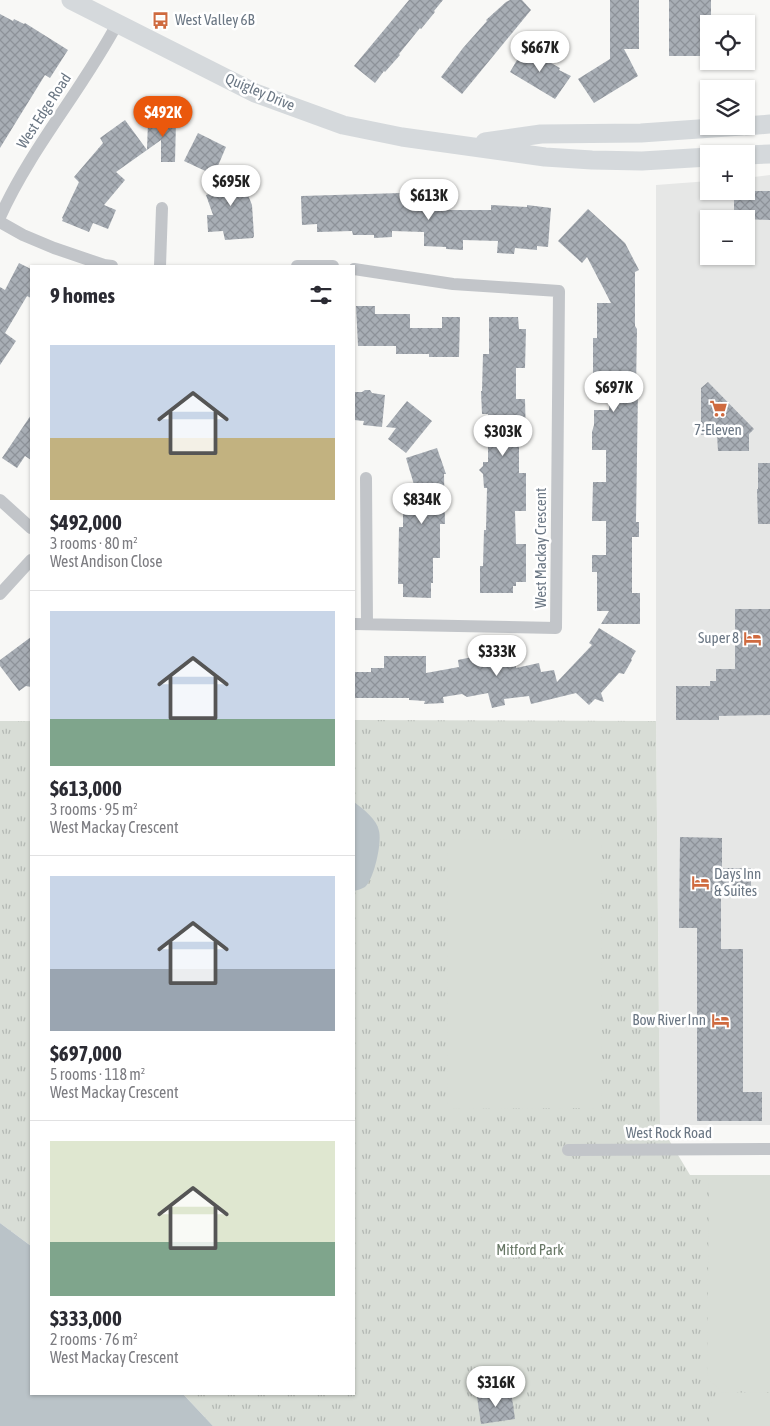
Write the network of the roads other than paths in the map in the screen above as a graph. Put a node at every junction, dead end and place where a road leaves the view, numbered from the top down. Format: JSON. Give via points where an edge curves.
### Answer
{"nodes":[{"id":1,"x":71,"y":0,"type":"edge"},
{"id":2,"x":117,"y":24,"type":"junction"},
{"id":3,"x":770,"y":124,"type":"edge"},
{"id":4,"x":755,"y":125,"type":"edge"},
{"id":5,"x":700,"y":129,"type":"edge"},
{"id":6,"x":462,"y":145,"type":"junction"},
{"id":7,"x":770,"y":154,"type":"edge"},
{"id":8,"x":755,"y":155,"type":"edge"},
{"id":9,"x":700,"y":158,"type":"edge"},
{"id":10,"x":162,"y":208,"type":"dead end"},
{"id":11,"x":0,"y":217,"type":"edge"},
{"id":12,"x":0,"y":222,"type":"edge"},
{"id":13,"x":104,"y":265,"type":"edge"},
{"id":14,"x":160,"y":265,"type":"edge"},
{"id":15,"x":355,"y":269,"type":"edge"},
{"id":16,"x":366,"y":478,"type":"dead end"},
{"id":17,"x":0,"y":500,"type":"edge"},
{"id":18,"x":30,"y":527,"type":"edge"},
{"id":19,"x":30,"y":561,"type":"edge"},
{"id":20,"x":0,"y":594,"type":"edge"},
{"id":21,"x":355,"y":624,"type":"edge"},
{"id":22,"x":367,"y":624,"type":"junction"},
{"id":23,"x":770,"y":1149,"type":"edge"},
{"id":24,"x":568,"y":1150,"type":"dead end"}],
"edges":[{"from":1,"to":2,"type":"street","name":"Quigley Drive"},
{"from":2,"to":6,"type":"street","name":"Quigley Drive","via":[[255,93],[343,125]]},
{"from":2,"to":11,"type":"street","name":"West Edge Road","via":[[102,52],[50,128]]},
{"from":3,"to":4,"type":"street"},
{"from":5,"to":6,"type":"street","name":"Quigley Drive","via":[[542,134]]},
{"from":6,"to":9,"type":"street","name":"Quigley Drive","via":[[592,160]]},
{"from":7,"to":8,"type":"street"},
{"from":10,"to":14,"type":"street"},
{"from":12,"to":13,"type":"street","via":[[54,248]]},
{"from":15,"to":22,"type":"street","name":"West Mackay Crescent","via":[[453,284],[558,291],[556,628]]},
{"from":16,"to":22,"type":"street"},
{"from":17,"to":18,"type":"street"},
{"from":19,"to":20,"type":"street"},
{"from":21,"to":22,"type":"street","name":"West Mackay Crescent"},
{"from":23,"to":24,"type":"street","name":"West Rock Road"}]}
